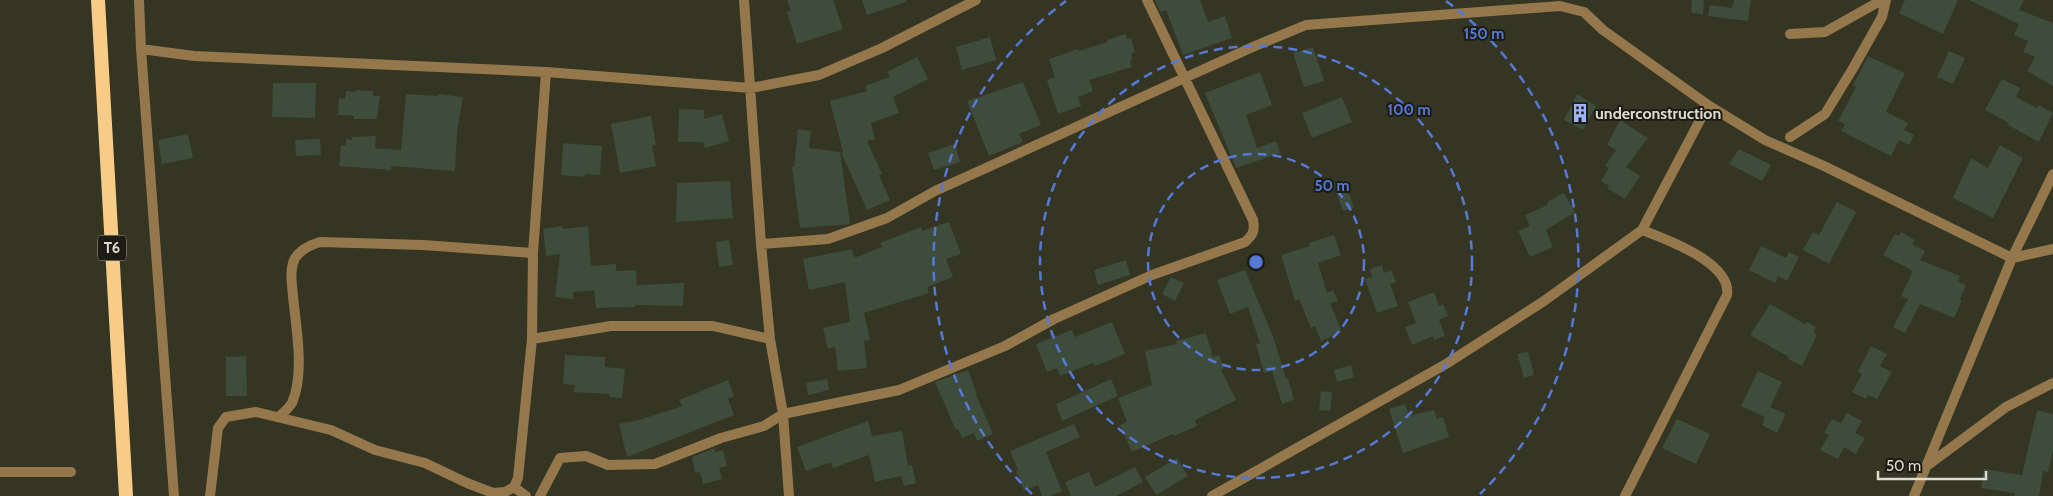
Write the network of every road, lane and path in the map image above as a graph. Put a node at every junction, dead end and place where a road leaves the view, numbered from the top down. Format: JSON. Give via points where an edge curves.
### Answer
{"nodes":[{"id":1,"x":98,"y":0,"type":"edge"},
{"id":2,"x":139,"y":0,"type":"edge"},
{"id":3,"x":744,"y":0,"type":"edge"},
{"id":4,"x":976,"y":0,"type":"edge"},
{"id":5,"x":1147,"y":0,"type":"edge"},
{"id":6,"x":1579,"y":0,"type":"edge"},
{"id":7,"x":1882,"y":0,"type":"edge"},
{"id":8,"x":1886,"y":0,"type":"edge"},
{"id":9,"x":1584,"y":12,"type":"junction"},
{"id":10,"x":1790,"y":34,"type":"dead end"},
{"id":11,"x":140,"y":50,"type":"junction"},
{"id":12,"x":546,"y":72,"type":"junction"},
{"id":13,"x":1184,"y":79,"type":"junction"},
{"id":14,"x":751,"y":88,"type":"junction"},
{"id":15,"x":1708,"y":104,"type":"junction"},
{"id":16,"x":1790,"y":137,"type":"dead end"},
{"id":17,"x":2053,"y":174,"type":"edge"},
{"id":18,"x":1642,"y":230,"type":"junction"},
{"id":19,"x":761,"y":244,"type":"junction"},
{"id":20,"x":2053,"y":250,"type":"edge"},
{"id":21,"x":533,"y":253,"type":"junction"},
{"id":22,"x":2012,"y":258,"type":"junction"},
{"id":23,"x":532,"y":339,"type":"junction"},
{"id":24,"x":770,"y":339,"type":"junction"},
{"id":25,"x":2053,"y":383,"type":"edge"},
{"id":26,"x":783,"y":414,"type":"junction"},
{"id":27,"x":279,"y":417,"type":"junction"},
{"id":28,"x":1927,"y":465,"type":"junction"},
{"id":29,"x":0,"y":472,"type":"edge"},
{"id":30,"x":70,"y":472,"type":"dead end"},
{"id":31,"x":514,"y":487,"type":"junction"},
{"id":32,"x":791,"y":494,"type":"edge"},
{"id":33,"x":126,"y":496,"type":"edge"},
{"id":34,"x":174,"y":496,"type":"edge"},
{"id":35,"x":210,"y":496,"type":"edge"},
{"id":36,"x":526,"y":496,"type":"edge"},
{"id":37,"x":540,"y":496,"type":"edge"},
{"id":38,"x":1212,"y":496,"type":"edge"},
{"id":39,"x":1625,"y":496,"type":"edge"},
{"id":40,"x":1914,"y":496,"type":"edge"}],
"edges":[{"from":1,"to":33,"type":"highway","number":"T6"},
{"from":2,"to":11,"type":"street"},
{"from":3,"to":14,"type":"street"},
{"from":4,"to":14,"type":"street","via":[[882,48],[819,75]]},
{"from":5,"to":13,"type":"street"},
{"from":6,"to":9,"type":"street"},
{"from":7,"to":10,"type":"street","via":[[1825,32]]},
{"from":8,"to":16,"type":"street","via":[[1882,17],[1825,114]]},
{"from":9,"to":13,"type":"street","via":[[1560,6],[1306,25]]},
{"from":9,"to":15,"type":"street","via":[[1603,30]]},
{"from":11,"to":12,"type":"street","via":[[194,56]]},
{"from":11,"to":34,"type":"street"},
{"from":12,"to":14,"type":"street"},
{"from":12,"to":21,"type":"street"},
{"from":13,"to":19,"type":"street","via":[[935,191],[887,218],[828,239]]},
{"from":13,"to":26,"type":"street","via":[[1253,220],[1255,228],[1245,242],[1152,275],[1054,319],[1005,346],[899,390]]},
{"from":14,"to":19,"type":"street"},
{"from":15,"to":18,"type":"street"},
{"from":15,"to":22,"type":"street","via":[[1765,140]]},
{"from":17,"to":22,"type":"street"},
{"from":18,"to":38,"type":"street","via":[[1544,301],[1446,364]]},
{"from":18,"to":39,"type":"street","via":[[1691,252],[1711,266],[1728,287],[1727,295]]},
{"from":19,"to":24,"type":"street"},
{"from":20,"to":22,"type":"street"},
{"from":21,"to":23,"type":"street"},
{"from":21,"to":27,"type":"street","via":[[320,242],[306,247],[296,258],[291,271],[299,375],[291,405]]},
{"from":22,"to":28,"type":"street"},
{"from":23,"to":24,"type":"street","via":[[612,326],[713,326]]},
{"from":23,"to":31,"type":"street","via":[[518,478]]},
{"from":24,"to":26,"type":"street"},
{"from":25,"to":28,"type":"street","via":[[2006,407]]},
{"from":26,"to":32,"type":"street"},
{"from":26,"to":37,"type":"street","via":[[764,426],[655,464],[608,465],[586,456],[560,458]]},
{"from":27,"to":31,"type":"street","via":[[331,430],[375,450],[424,463],[493,493]]},
{"from":27,"to":35,"type":"street","via":[[256,412],[226,417],[218,428]]},
{"from":28,"to":40,"type":"street"},
{"from":29,"to":30,"type":"street"},
{"from":31,"to":36,"type":"street"}]}
